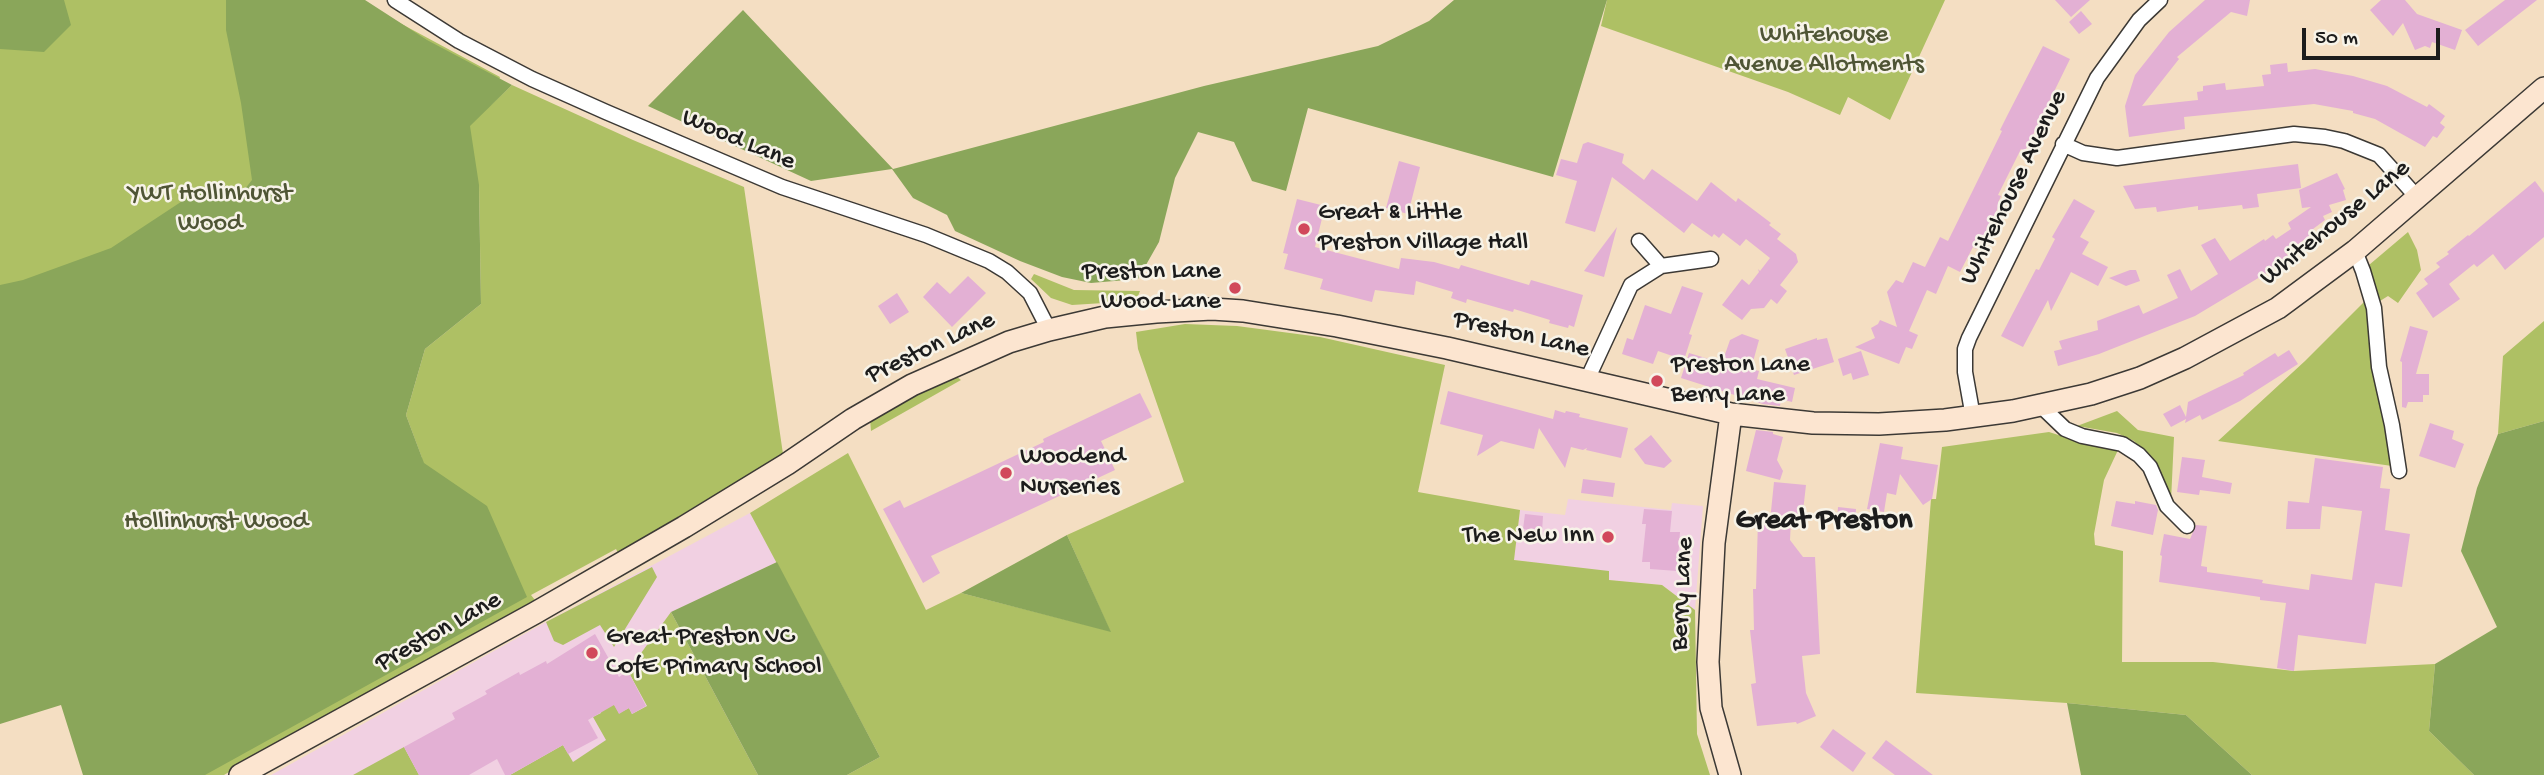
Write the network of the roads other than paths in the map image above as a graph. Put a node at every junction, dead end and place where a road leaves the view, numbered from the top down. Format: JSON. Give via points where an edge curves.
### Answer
{"nodes":[{"id":1,"x":395,"y":0,"type":"edge"},
{"id":2,"x":2160,"y":0,"type":"edge"},
{"id":3,"x":2544,"y":88,"type":"edge"},
{"id":4,"x":2063,"y":145,"type":"junction"},
{"id":5,"x":2416,"y":196,"type":"junction"},
{"id":6,"x":1639,"y":241,"type":"dead end"},
{"id":7,"x":2355,"y":250,"type":"junction"},
{"id":8,"x":1711,"y":259,"type":"dead end"},
{"id":9,"x":1661,"y":266,"type":"junction"},
{"id":10,"x":1049,"y":330,"type":"junction"},
{"id":11,"x":1587,"y":380,"type":"junction"},
{"id":12,"x":2041,"y":406,"type":"junction"},
{"id":13,"x":1731,"y":414,"type":"junction"},
{"id":14,"x":1973,"y":417,"type":"junction"},
{"id":15,"x":2399,"y":471,"type":"dead end"},
{"id":16,"x":2187,"y":526,"type":"dead end"},
{"id":17,"x":240,"y":775,"type":"edge"},
{"id":18,"x":1730,"y":775,"type":"edge"}],
"edges":[{"from":1,"to":10,"type":"street","name":"Wood Lane","via":[[459,41],[606,112],[782,187],[989,261],[1030,293]]},
{"from":2,"to":4,"type":"street","name":"Whitehouse Avenue","via":[[2139,20],[2097,78]]},
{"from":3,"to":5,"type":"street","name":"Whitehouse Lane"},
{"from":4,"to":5,"type":"street","via":[[2117,158],[2294,134],[2325,137],[2379,155]]},
{"from":4,"to":14,"type":"street","name":"Whitehouse Avenue","via":[[1965,349]]},
{"from":5,"to":7,"type":"street","name":"Whitehouse Lane"},
{"from":6,"to":9,"type":"street"},
{"from":7,"to":12,"type":"street","name":"Whitehouse Lane","via":[[2278,308],[2185,358],[2140,378]]},
{"from":7,"to":15,"type":"street","via":[[2374,308],[2379,368]]},
{"from":8,"to":9,"type":"street"},
{"from":9,"to":11,"type":"street","via":[[1631,285]]},
{"from":10,"to":11,"type":"street","name":"Preston Lane","via":[[1105,317],[1242,311],[1387,336]]},
{"from":10,"to":17,"type":"street","name":"Preston Lane","via":[[1009,342],[912,385],[672,534]]},
{"from":11,"to":13,"type":"street","name":"Preston Lane"},
{"from":12,"to":14,"type":"street","name":"Whitehouse Lane"},
{"from":12,"to":16,"type":"street","via":[[2065,429],[2122,444],[2139,455],[2150,467],[2167,506]]},
{"from":13,"to":14,"type":"street","name":"Whitehouse Lane","via":[[1813,424]]},
{"from":13,"to":18,"type":"street","name":"Berry Lane","via":[[1714,543],[1708,652],[1711,708]]}]}
